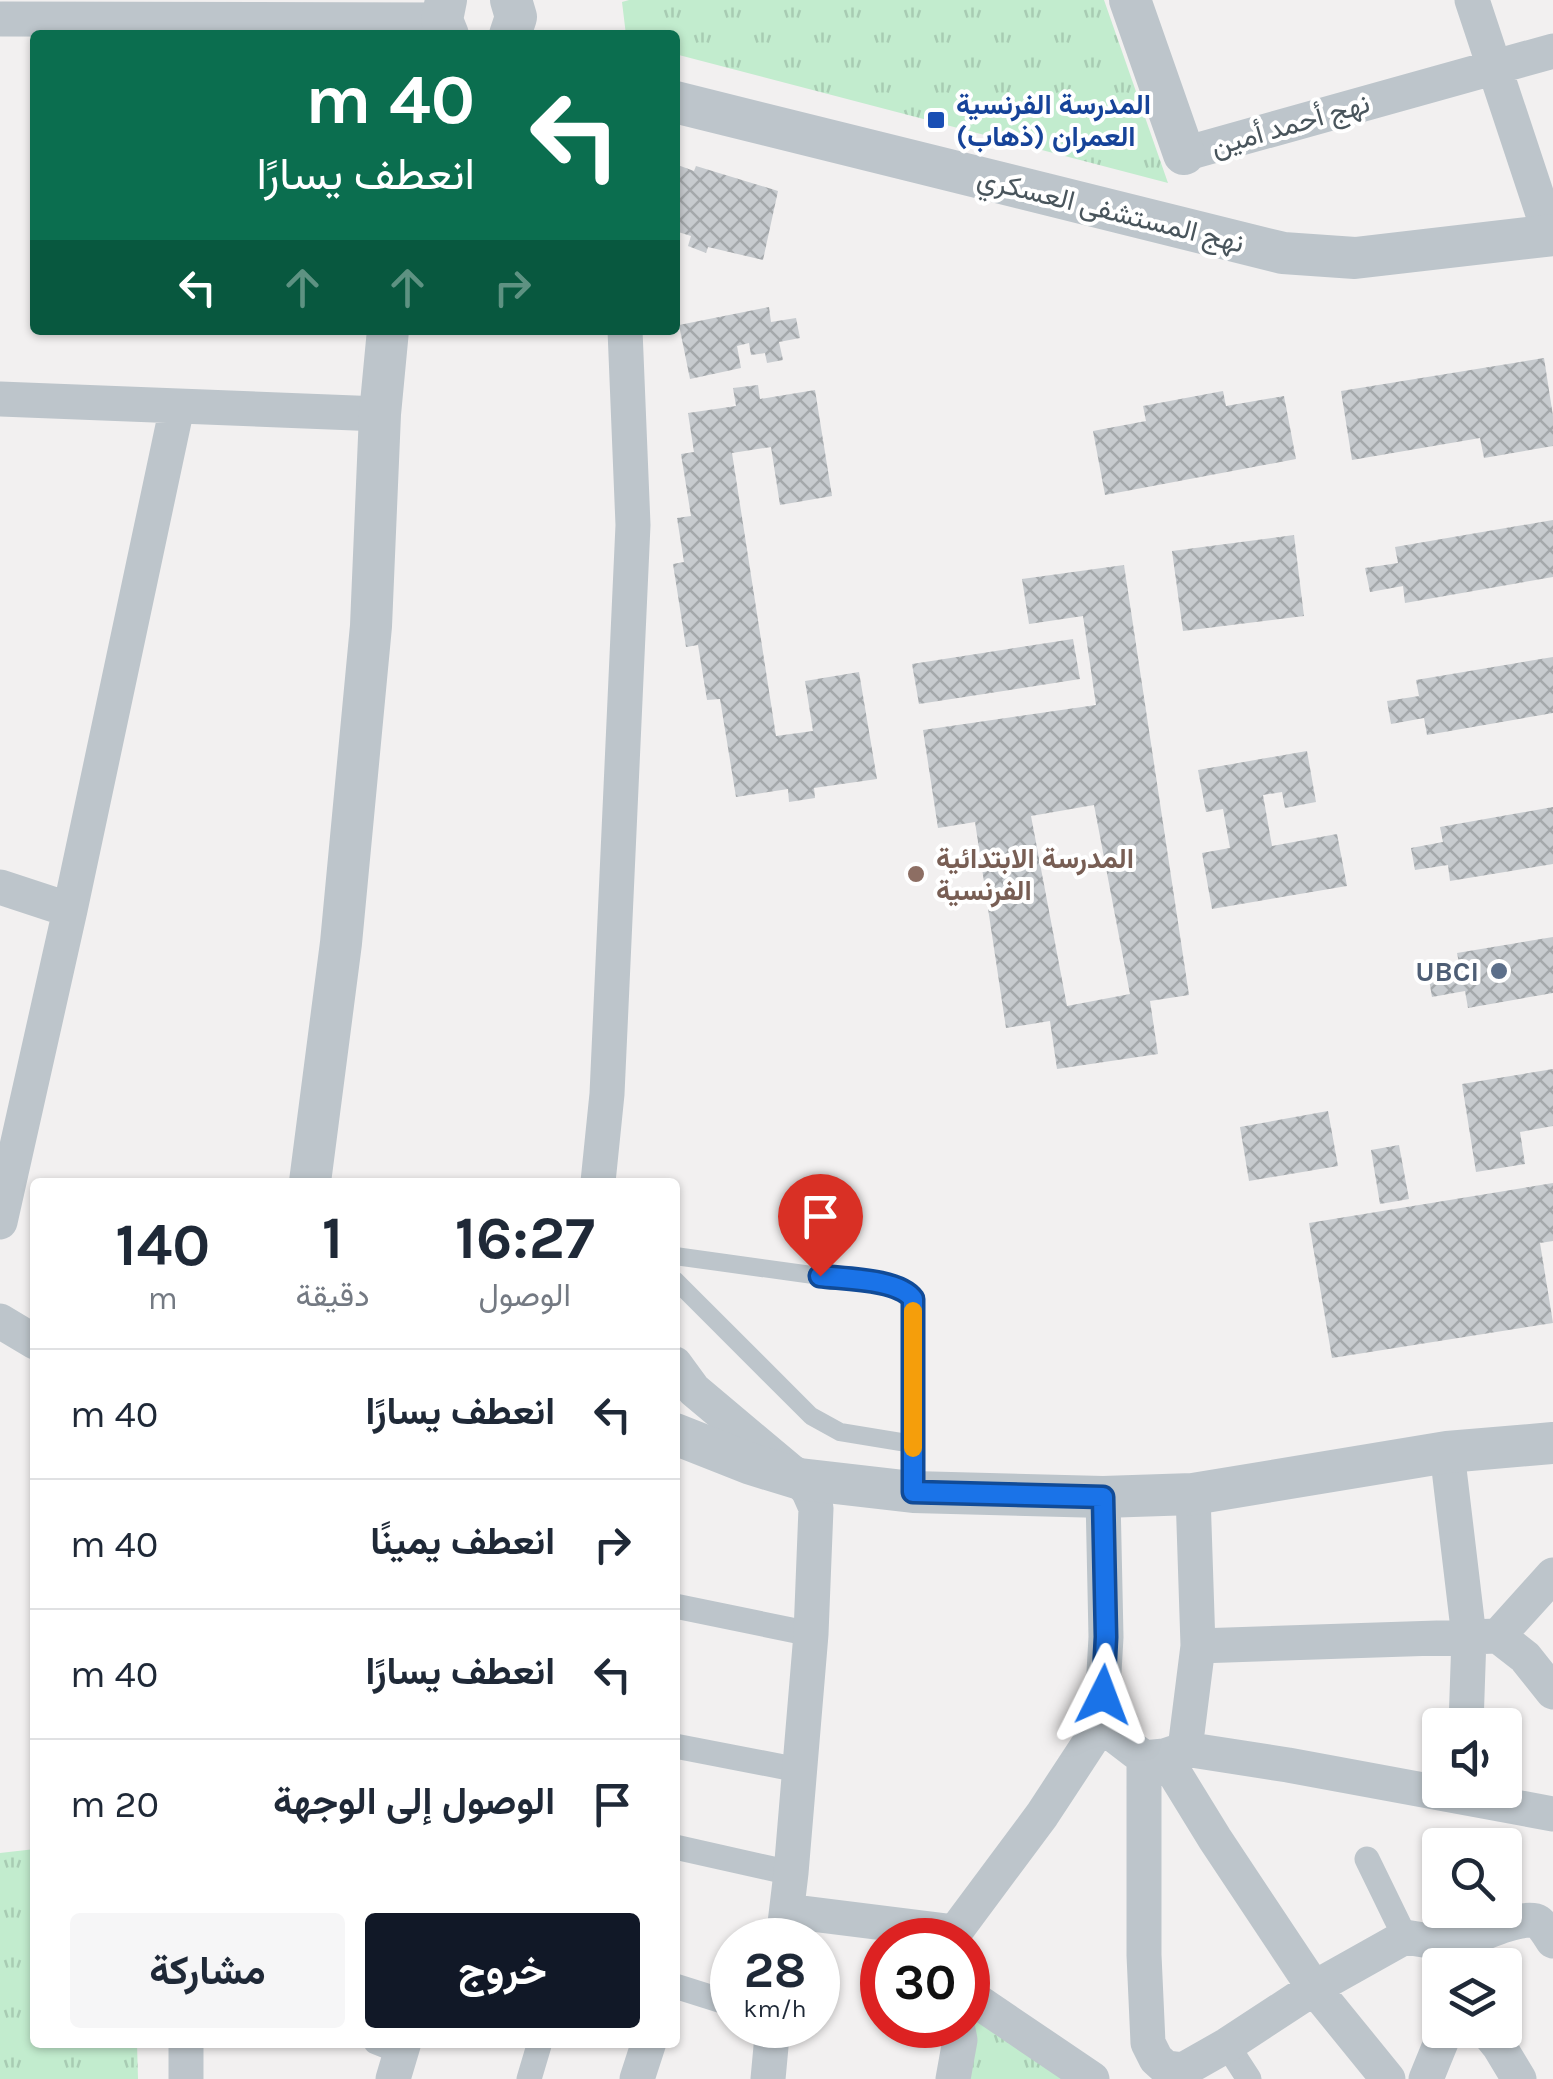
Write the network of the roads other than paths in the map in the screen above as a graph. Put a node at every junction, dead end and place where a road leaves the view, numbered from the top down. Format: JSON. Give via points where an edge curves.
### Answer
{"nodes":[{"id":1,"x":1130,"y":0,"type":"edge"},
{"id":2,"x":1472,"y":0,"type":"edge"},
{"id":3,"x":231,"y":10,"type":"edge"},
{"id":4,"x":2,"y":16,"type":"edge"},
{"id":5,"x":445,"y":18,"type":"edge"},
{"id":6,"x":1553,"y":51,"type":"edge"},
{"id":7,"x":1493,"y":68,"type":"junction"},
{"id":8,"x":680,"y":103,"type":"edge"},
{"id":9,"x":1184,"y":154,"type":"joint"},
{"id":10,"x":1552,"y":235,"type":"edge"},
{"id":11,"x":388,"y":335,"type":"edge"},
{"id":12,"x":626,"y":335,"type":"edge"},
{"id":13,"x":0,"y":399,"type":"edge"},
{"id":14,"x":178,"y":407,"type":"junction"},
{"id":15,"x":380,"y":414,"type":"junction"},
{"id":16,"x":0,"y":887,"type":"edge"},
{"id":17,"x":70,"y":910,"type":"junction"},
{"id":18,"x":311,"y":1178,"type":"edge"},
{"id":19,"x":598,"y":1178,"type":"edge"},
{"id":20,"x":0,"y":1222,"type":"edge"},
{"id":21,"x":680,"y":1257,"type":"edge"},
{"id":22,"x":680,"y":1285,"type":"edge"},
{"id":23,"x":0,"y":1321,"type":"edge"},
{"id":24,"x":30,"y":1339,"type":"edge"},
{"id":25,"x":680,"y":1371,"type":"edge"},
{"id":26,"x":680,"y":1436,"type":"edge"},
{"id":27,"x":912,"y":1444,"type":"junction"},
{"id":28,"x":1553,"y":1444,"type":"edge"},
{"id":29,"x":1447,"y":1452,"type":"junction"},
{"id":30,"x":800,"y":1479,"type":"junction"},
{"id":31,"x":913,"y":1492,"type":"junction"},
{"id":32,"x":1192,"y":1494,"type":"junction"},
{"id":33,"x":1103,"y":1497,"type":"junction"},
{"id":34,"x":1553,"y":1575,"type":"edge"},
{"id":35,"x":680,"y":1607,"type":"edge"},
{"id":36,"x":811,"y":1634,"type":"junction"},
{"id":37,"x":1484,"y":1636,"type":"junction"},
{"id":38,"x":1198,"y":1646,"type":"junction"},
{"id":39,"x":1553,"y":1692,"type":"edge"},
{"id":40,"x":1469,"y":1708,"type":"edge"},
{"id":41,"x":1102,"y":1725,"type":"junction"},
{"id":42,"x":680,"y":1747,"type":"edge"},
{"id":43,"x":1164,"y":1754,"type":"junction"},
{"id":44,"x":798,"y":1770,"type":"junction"},
{"id":45,"x":1422,"y":1786,"type":"edge"},
{"id":46,"x":1522,"y":1807,"type":"edge"},
{"id":47,"x":1553,"y":1814,"type":"edge"},
{"id":48,"x":680,"y":1848,"type":"edge"},
{"id":49,"x":1367,"y":1859,"type":"dead end"},
{"id":50,"x":791,"y":1873,"type":"junction"},
{"id":51,"x":786,"y":1918,"type":"edge"},
{"id":52,"x":968,"y":1918,"type":"edge"},
{"id":53,"x":1405,"y":1937,"type":"junction"},
{"id":54,"x":1553,"y":1940,"type":"edge"},
{"id":55,"x":1436,"y":1948,"type":"edge"},
{"id":56,"x":1470,"y":1948,"type":"edge"},
{"id":57,"x":680,"y":1988,"type":"edge"},
{"id":58,"x":1314,"y":1988,"type":"junction"},
{"id":59,"x":710,"y":1997,"type":"edge"},
{"id":60,"x":990,"y":2010,"type":"edge"},
{"id":61,"x":1227,"y":2045,"type":"junction"},
{"id":62,"x":186,"y":2048,"type":"edge"},
{"id":63,"x":538,"y":2048,"type":"edge"},
{"id":64,"x":646,"y":2048,"type":"edge"},
{"id":65,"x":771,"y":2048,"type":"edge"},
{"id":66,"x":958,"y":2048,"type":"edge"},
{"id":67,"x":1439,"y":2048,"type":"edge"},
{"id":68,"x":1500,"y":2048,"type":"edge"},
{"id":69,"x":1164,"y":2073,"type":"edge"},
{"id":70,"x":186,"y":2079,"type":"edge"},
{"id":71,"x":530,"y":2079,"type":"edge"},
{"id":72,"x":637,"y":2079,"type":"edge"},
{"id":73,"x":768,"y":2079,"type":"edge"},
{"id":74,"x":952,"y":2079,"type":"edge"},
{"id":75,"x":1092,"y":2079,"type":"edge"},
{"id":76,"x":1249,"y":2079,"type":"edge"},
{"id":77,"x":1388,"y":2079,"type":"edge"},
{"id":78,"x":1426,"y":2079,"type":"edge"},
{"id":79,"x":1519,"y":2079,"type":"edge"}],
"edges":[{"from":1,"to":9,"type":"street","name":"نهج أحمد أمين"},
{"from":2,"to":7,"type":"street"},
{"from":3,"to":4,"type":"street"},
{"from":3,"to":5,"type":"street"},
{"from":6,"to":7,"type":"street","name":"نهج أحمد أمين"},
{"from":7,"to":9,"type":"street","name":"نهج أحمد أمين"},
{"from":7,"to":10,"type":"street"},
{"from":8,"to":10,"type":"street","name":"نهج المستشفى العسكري","via":[[1283,253],[1355,258]]},
{"from":11,"to":15,"type":"street"},
{"from":12,"to":19,"type":"street","via":[[632,525]]},
{"from":13,"to":14,"type":"street"},
{"from":14,"to":15,"type":"street"},
{"from":14,"to":17,"type":"street"},
{"from":15,"to":18,"type":"street","via":[[371,626]]},
{"from":16,"to":17,"type":"street"},
{"from":17,"to":20,"type":"street"},
{"from":21,"to":27,"type":"lane","via":[[907,1290],[913,1299]]},
{"from":22,"to":27,"type":"lane","via":[[812,1416],[840,1432]]},
{"from":23,"to":24,"type":"street"},
{"from":25,"to":30,"type":"street"},
{"from":26,"to":30,"type":"street"},
{"from":27,"to":31,"type":"lane"},
{"from":28,"to":29,"type":"street"},
{"from":29,"to":32,"type":"street"},
{"from":29,"to":37,"type":"street"},
{"from":30,"to":31,"type":"street"},
{"from":30,"to":36,"type":"street","via":[[816,1508]]},
{"from":31,"to":33,"type":"street"},
{"from":32,"to":33,"type":"street"},
{"from":32,"to":38,"type":"street"},
{"from":33,"to":41,"type":"street"},
{"from":34,"to":37,"type":"street"},
{"from":35,"to":36,"type":"street"},
{"from":36,"to":44,"type":"street"},
{"from":37,"to":38,"type":"street"},
{"from":37,"to":39,"type":"street","via":[[1525,1657]]},
{"from":37,"to":40,"type":"street"},
{"from":38,"to":43,"type":"street"},
{"from":41,"to":43,"type":"street"},
{"from":41,"to":52,"type":"street"},
{"from":42,"to":44,"type":"street"},
{"from":43,"to":45,"type":"street","via":[[1288,1764]]},
{"from":43,"to":58,"type":"street"},
{"from":43,"to":69,"type":"street","via":[[1144,1955],[1148,2044]]},
{"from":44,"to":50,"type":"street"},
{"from":46,"to":47,"type":"street"},
{"from":48,"to":50,"type":"street"},
{"from":49,"to":53,"type":"street"},
{"from":50,"to":51,"type":"street"},
{"from":53,"to":55,"type":"street"},
{"from":53,"to":58,"type":"street"},
{"from":54,"to":56,"type":"street","via":[[1530,1919]]},
{"from":57,"to":59,"type":"street"},
{"from":58,"to":61,"type":"street"},
{"from":58,"to":77,"type":"street"},
{"from":60,"to":75,"type":"street"},
{"from":61,"to":69,"type":"street"},
{"from":61,"to":76,"type":"street"},
{"from":62,"to":70,"type":"street"},
{"from":63,"to":71,"type":"street"},
{"from":64,"to":72,"type":"street"},
{"from":65,"to":73,"type":"street"},
{"from":66,"to":74,"type":"street"},
{"from":67,"to":78,"type":"street"},
{"from":68,"to":79,"type":"street"}]}
